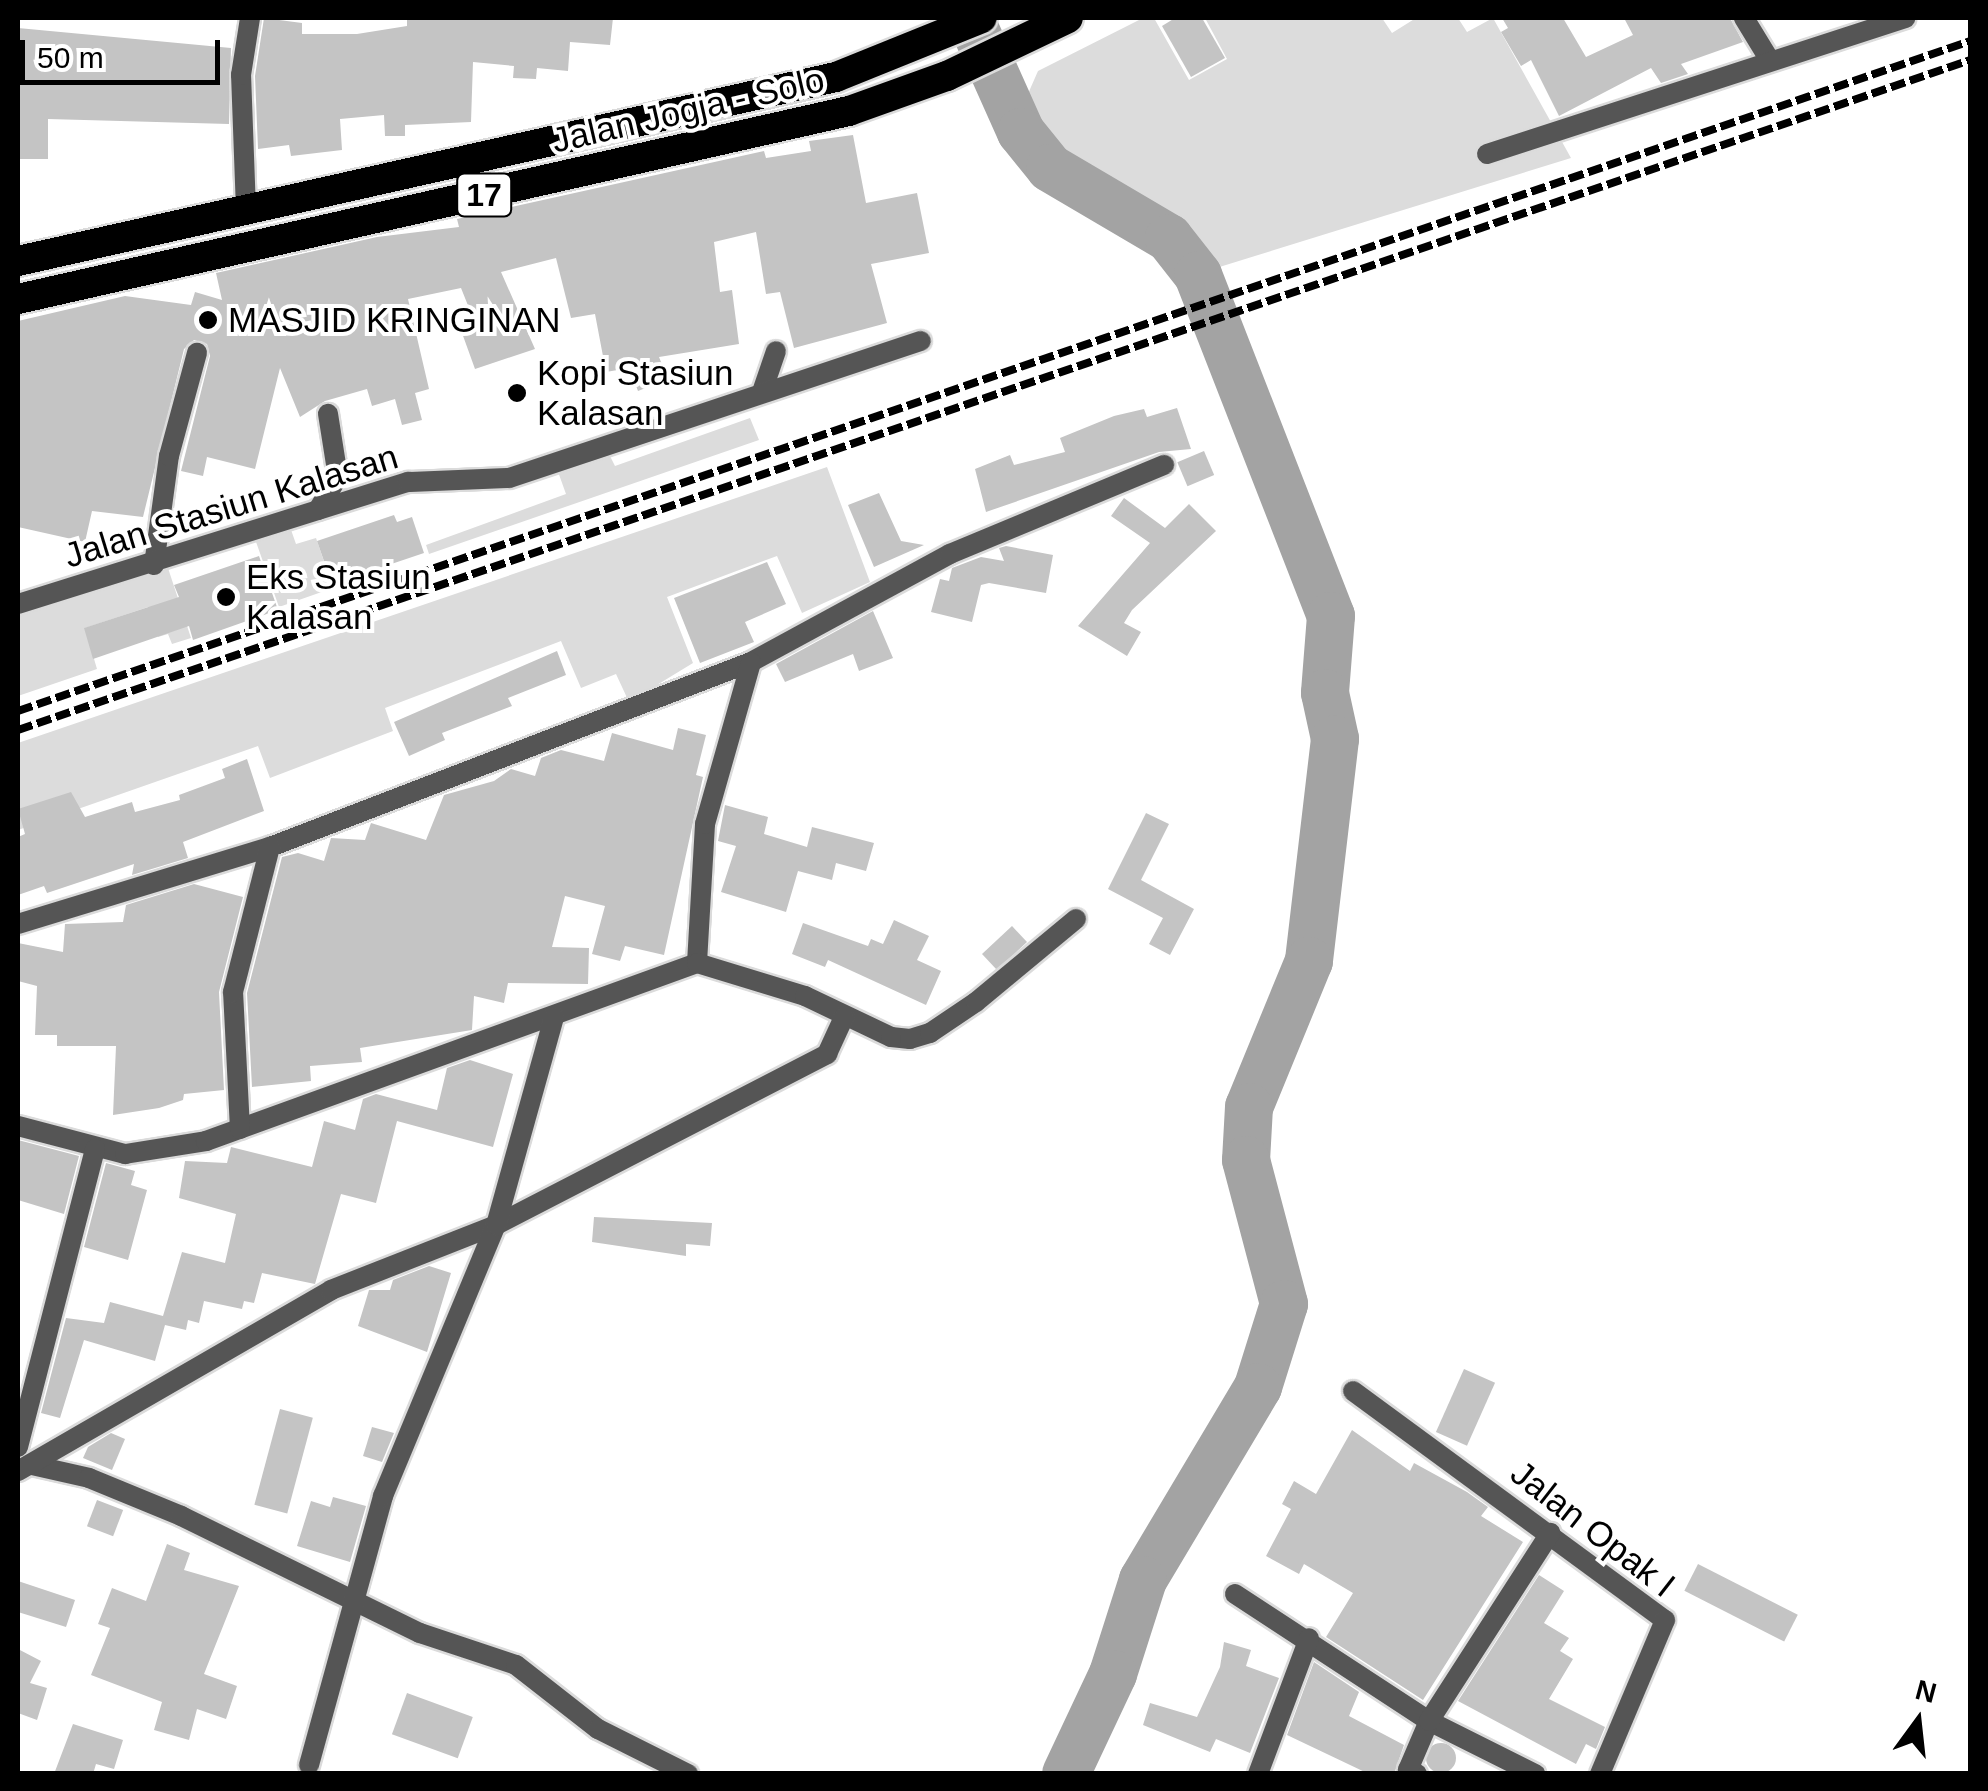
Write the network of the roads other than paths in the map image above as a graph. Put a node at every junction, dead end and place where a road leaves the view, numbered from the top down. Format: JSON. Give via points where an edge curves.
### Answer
{"nodes":[{"id":1,"x":250,"y":18,"type":"edge"},
{"id":2,"x":982,"y":18,"type":"edge"},
{"id":3,"x":1744,"y":18,"type":"edge"},
{"id":4,"x":1904,"y":18,"type":"edge"},
{"id":5,"x":1062,"y":20,"type":"edge"},
{"id":6,"x":1769,"y":59,"type":"junction"},
{"id":7,"x":1487,"y":154,"type":"dead end"},
{"id":8,"x":246,"y":210,"type":"junction"},
{"id":9,"x":18,"y":261,"type":"edge"},
{"id":10,"x":18,"y":299,"type":"edge"},
{"id":11,"x":921,"y":341,"type":"dead end"},
{"id":12,"x":776,"y":351,"type":"dead end"},
{"id":13,"x":198,"y":353,"type":"dead end"},
{"id":14,"x":764,"y":389,"type":"junction"},
{"id":15,"x":328,"y":414,"type":"dead end"},
{"id":16,"x":1164,"y":465,"type":"dead end"},
{"id":17,"x":316,"y":512,"type":"junction"},
{"id":18,"x":154,"y":566,"type":"junction"},
{"id":19,"x":18,"y":604,"type":"edge"},
{"id":20,"x":751,"y":662,"type":"junction"},
{"id":21,"x":270,"y":847,"type":"junction"},
{"id":22,"x":1076,"y":919,"type":"dead end"},
{"id":23,"x":18,"y":924,"type":"edge"},
{"id":24,"x":697,"y":963,"type":"junction"},
{"id":25,"x":554,"y":1017,"type":"junction"},
{"id":26,"x":844,"y":1017,"type":"junction"},
{"id":27,"x":18,"y":1126,"type":"edge"},
{"id":28,"x":240,"y":1129,"type":"junction"},
{"id":29,"x":95,"y":1149,"type":"junction"},
{"id":30,"x":496,"y":1225,"type":"junction"},
{"id":31,"x":1354,"y":1391,"type":"dead end"},
{"id":32,"x":18,"y":1447,"type":"edge"},
{"id":33,"x":25,"y":1468,"type":"edge"},
{"id":34,"x":1550,"y":1532,"type":"junction"},
{"id":35,"x":1236,"y":1594,"type":"dead end"},
{"id":36,"x":355,"y":1600,"type":"junction"},
{"id":37,"x":1309,"y":1638,"type":"junction"},
{"id":38,"x":1430,"y":1721,"type":"junction"},
{"id":39,"x":309,"y":1765,"type":"dead end"},
{"id":40,"x":688,"y":1774,"type":"edge"},
{"id":41,"x":1258,"y":1774,"type":"edge"},
{"id":42,"x":1418,"y":1774,"type":"edge"},
{"id":43,"x":1534,"y":1774,"type":"edge"},
{"id":44,"x":1600,"y":1774,"type":"edge"}],
"edges":[{"from":1,"to":8,"type":"street","via":[[241,76]]},
{"from":2,"to":8,"type":"highway","name":"Jalan Jogja - Solo","number":"17","via":[[836,77]]},
{"from":3,"to":6,"type":"street"},
{"from":4,"to":6,"type":"street"},
{"from":5,"to":10,"type":"highway","name":"Jalan Jogja - Solo","number":"17","via":[[947,76],[850,112]]},
{"from":6,"to":7,"type":"street"},
{"from":8,"to":9,"type":"highway","name":"Jalan Jogja - Solo","number":"17"},
{"from":11,"to":14,"type":"street","name":"Jalan Stasiun Kalasan","via":[[794,387]]},
{"from":12,"to":14,"type":"street"},
{"from":13,"to":18,"type":"street","via":[[169,456]]},
{"from":14,"to":17,"type":"street","name":"Jalan Stasiun Kalasan","via":[[509,478],[408,482]]},
{"from":15,"to":17,"type":"street","via":[[338,476],[332,497]]},
{"from":16,"to":20,"type":"street","via":[[950,554]]},
{"from":17,"to":18,"type":"street","name":"Jalan Stasiun Kalasan"},
{"from":18,"to":19,"type":"street","name":"Jalan Stasiun Kalasan"},
{"from":20,"to":21,"type":"street"},
{"from":20,"to":24,"type":"street","via":[[705,824]]},
{"from":21,"to":23,"type":"street"},
{"from":21,"to":28,"type":"street","via":[[251,902],[230,1014]]},
{"from":22,"to":26,"type":"street","via":[[930,1034],[891,1037]]},
{"from":24,"to":25,"type":"street"},
{"from":24,"to":26,"type":"street","via":[[805,996]]},
{"from":25,"to":28,"type":"street"},
{"from":25,"to":30,"type":"street"},
{"from":26,"to":30,"type":"street","via":[[827,1054]]},
{"from":27,"to":29,"type":"street"},
{"from":28,"to":29,"type":"street","via":[[164,1150]]},
{"from":29,"to":32,"type":"street"},
{"from":30,"to":33,"type":"street","via":[[331,1290]]},
{"from":30,"to":36,"type":"street","via":[[383,1496]]},
{"from":31,"to":34,"type":"street","name":"Jalan Opak I"},
{"from":33,"to":36,"type":"street","via":[[89,1478]]},
{"from":34,"to":38,"type":"street"},
{"from":34,"to":44,"type":"street","name":"Jalan Opak I","via":[[1665,1620]]},
{"from":35,"to":37,"type":"street"},
{"from":36,"to":39,"type":"street"},
{"from":36,"to":40,"type":"street","via":[[420,1633],[516,1665],[598,1729]]},
{"from":37,"to":38,"type":"street"},
{"from":37,"to":41,"type":"street"},
{"from":38,"to":42,"type":"street","via":[[1408,1770]]},
{"from":38,"to":43,"type":"street"}]}
